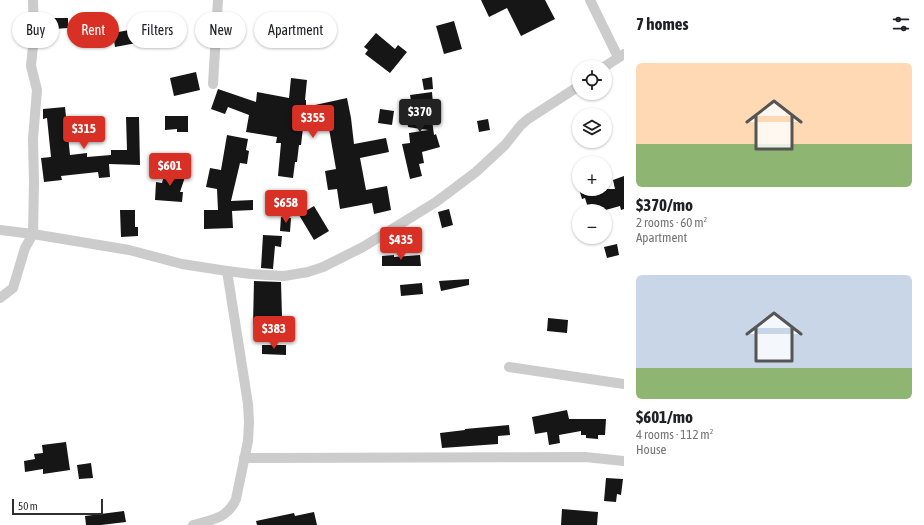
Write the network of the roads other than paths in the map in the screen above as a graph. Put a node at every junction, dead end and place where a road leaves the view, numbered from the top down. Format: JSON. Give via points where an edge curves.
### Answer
{"nodes":[{"id":1,"x":33,"y":0,"type":"edge"},
{"id":2,"x":218,"y":0,"type":"edge"},
{"id":3,"x":590,"y":0,"type":"edge"},
{"id":4,"x":621,"y":55,"type":"edge"},
{"id":5,"x":612,"y":61,"type":"edge"},
{"id":6,"x":213,"y":84,"type":"dead end"},
{"id":7,"x":572,"y":91,"type":"edge"},
{"id":8,"x":0,"y":230,"type":"edge"},
{"id":9,"x":33,"y":234,"type":"junction"},
{"id":10,"x":227,"y":271,"type":"junction"},
{"id":11,"x":0,"y":298,"type":"edge"},
{"id":12,"x":509,"y":368,"type":"dead end"},
{"id":13,"x":624,"y":384,"type":"edge"},
{"id":14,"x":244,"y":458,"type":"junction"},
{"id":15,"x":624,"y":461,"type":"edge"},
{"id":16,"x":193,"y":525,"type":"edge"}],
"edges":[{"from":1,"to":9,"type":"street","via":[[34,36],[31,66],[36,90]]},
{"from":2,"to":6,"type":"street"},
{"from":3,"to":4,"type":"street"},
{"from":4,"to":5,"type":"street"},
{"from":7,"to":10,"type":"street","via":[[528,119],[482,167],[436,202],[363,247],[308,272],[284,276]]},
{"from":8,"to":9,"type":"street"},
{"from":9,"to":10,"type":"street","via":[[129,250],[182,264]]},
{"from":9,"to":11,"type":"street","via":[[25,248],[13,288]]},
{"from":10,"to":14,"type":"street","via":[[248,404],[248,441]]},
{"from":12,"to":13,"type":"street"},
{"from":14,"to":15,"type":"street","via":[[585,457]]},
{"from":14,"to":16,"type":"street","via":[[236,499],[228,513]]}]}
